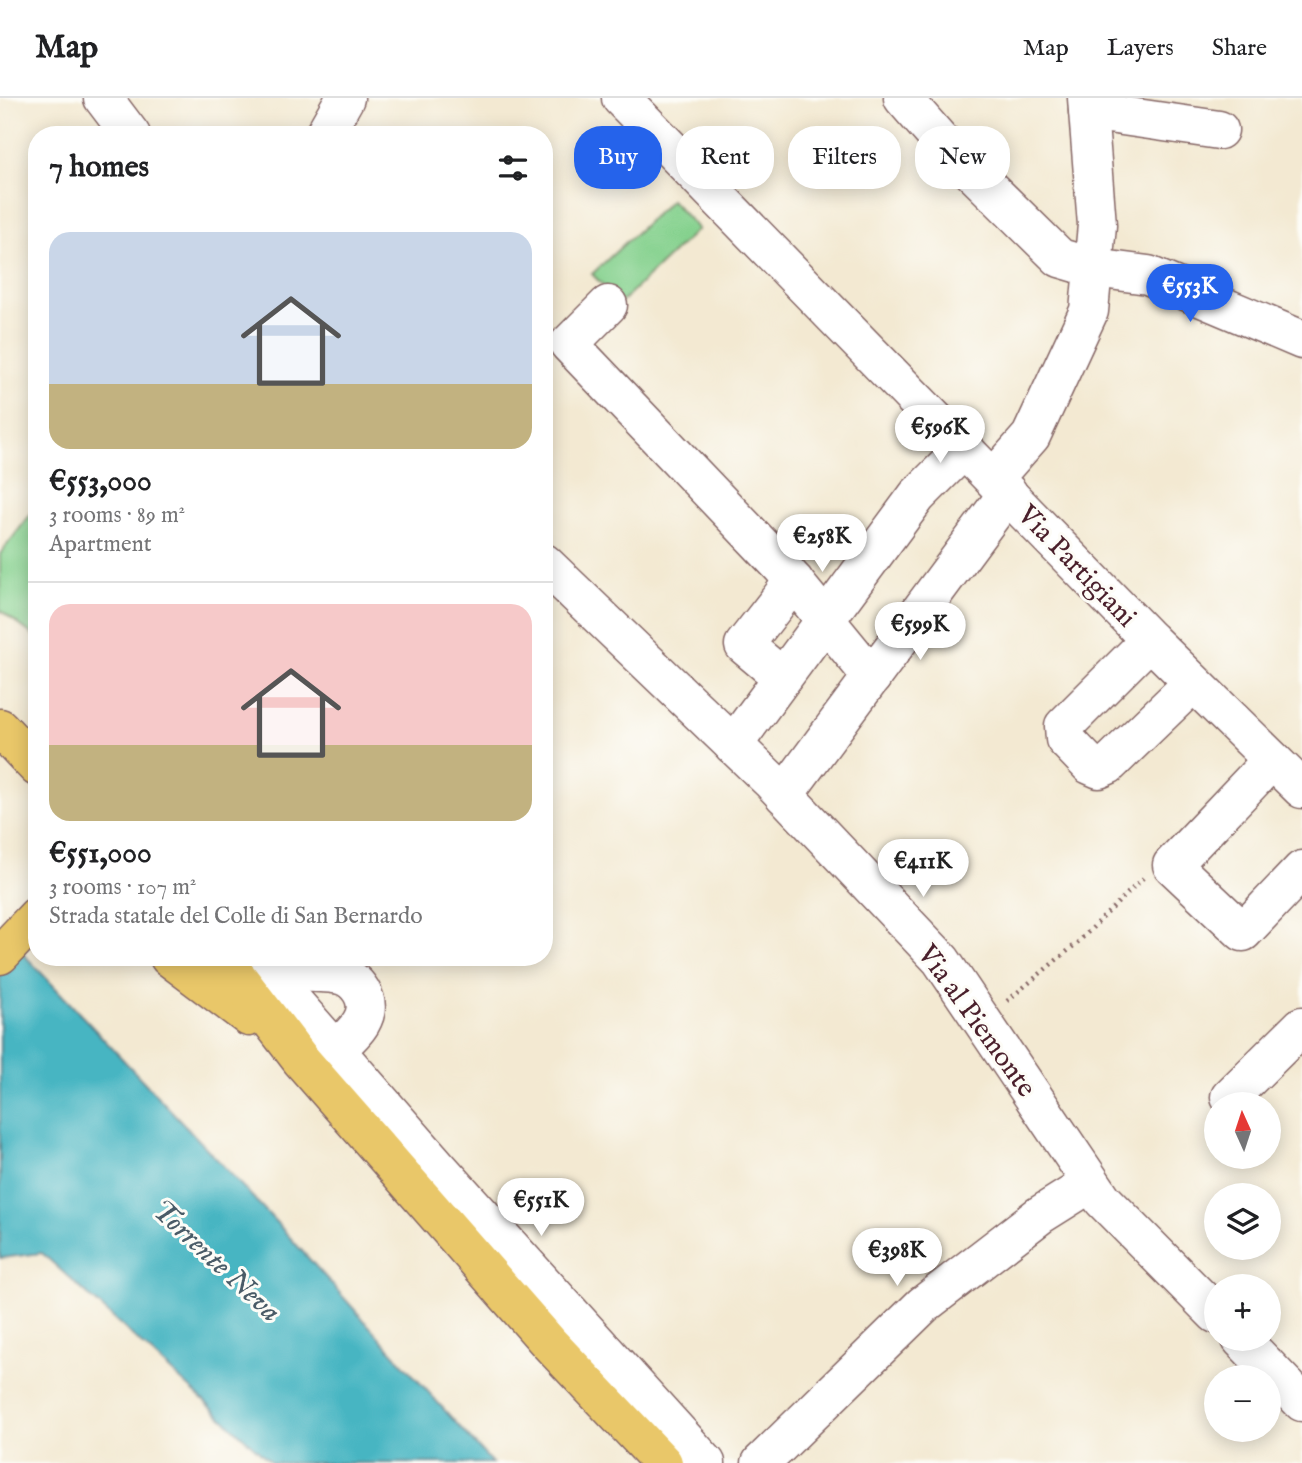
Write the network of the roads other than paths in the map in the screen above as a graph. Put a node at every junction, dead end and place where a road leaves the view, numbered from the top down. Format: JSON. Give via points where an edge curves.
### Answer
{"nodes":[{"id":1,"x":103,"y":98,"type":"edge"},
{"id":2,"x":345,"y":98,"type":"edge"},
{"id":3,"x":621,"y":98,"type":"edge"},
{"id":4,"x":903,"y":98,"type":"edge"},
{"id":5,"x":1087,"y":104,"type":"edge"},
{"id":6,"x":124,"y":126,"type":"edge"},
{"id":7,"x":329,"y":126,"type":"edge"},
{"id":8,"x":1219,"y":130,"type":"dead end"},
{"id":9,"x":1094,"y":268,"type":"junction"},
{"id":10,"x":608,"y":305,"type":"dead end"},
{"id":11,"x":1302,"y":340,"type":"edge"},
{"id":12,"x":965,"y":448,"type":"junction"},
{"id":13,"x":1001,"y":486,"type":"junction"},
{"id":14,"x":553,"y":572,"type":"edge"},
{"id":15,"x":794,"y":581,"type":"junction"},
{"id":16,"x":825,"y":620,"type":"junction"},
{"id":17,"x":1150,"y":640,"type":"junction"},
{"id":18,"x":782,"y":677,"type":"junction"},
{"id":19,"x":872,"y":677,"type":"junction"},
{"id":20,"x":1193,"y":682,"type":"junction"},
{"id":21,"x":0,"y":728,"type":"edge"},
{"id":22,"x":733,"y":745,"type":"junction"},
{"id":23,"x":28,"y":758,"type":"edge"},
{"id":24,"x":1272,"y":760,"type":"junction"},
{"id":25,"x":1302,"y":789,"type":"edge"},
{"id":26,"x":784,"y":795,"type":"junction"},
{"id":27,"x":1302,"y":870,"type":"edge"},
{"id":28,"x":28,"y":928,"type":"edge"},
{"id":29,"x":0,"y":955,"type":"edge"},
{"id":30,"x":182,"y":966,"type":"edge"},
{"id":31,"x":231,"y":966,"type":"edge"},
{"id":32,"x":274,"y":966,"type":"edge"},
{"id":33,"x":286,"y":966,"type":"edge"},
{"id":34,"x":1302,"y":1026,"type":"edge"},
{"id":35,"x":318,"y":1055,"type":"junction"},
{"id":36,"x":1235,"y":1092,"type":"edge"},
{"id":37,"x":1091,"y":1184,"type":"junction"},
{"id":38,"x":1204,"y":1302,"type":"edge"},
{"id":39,"x":1255,"y":1351,"type":"edge"},
{"id":40,"x":1294,"y":1386,"type":"edge"},
{"id":41,"x":663,"y":1463,"type":"edge"},
{"id":42,"x":706,"y":1463,"type":"edge"},
{"id":43,"x":761,"y":1463,"type":"edge"}],
"edges":[{"from":1,"to":6,"type":"street"},
{"from":2,"to":7,"type":"street"},
{"from":3,"to":12,"type":"street","name":"Via Partigiani"},
{"from":4,"to":9,"type":"street","via":[[1060,258]]},
{"from":5,"to":8,"type":"street"},
{"from":5,"to":9,"type":"street","via":[[1097,225]]},
{"from":9,"to":11,"type":"street","via":[[1148,275]]},
{"from":9,"to":13,"type":"street","via":[[1089,312],[1031,436]]},
{"from":10,"to":15,"type":"street","via":[[569,344]]},
{"from":12,"to":13,"type":"street","name":"Via Partigiani"},
{"from":12,"to":16,"type":"street","via":[[917,496]]},
{"from":13,"to":17,"type":"street","name":"Via Partigiani"},
{"from":13,"to":19,"type":"street"},
{"from":14,"to":22,"type":"street","name":"Via al Piemonte"},
{"from":15,"to":16,"type":"street"},
{"from":15,"to":18,"type":"street","via":[[744,645]]},
{"from":16,"to":18,"type":"street"},
{"from":16,"to":19,"type":"street"},
{"from":17,"to":20,"type":"street","name":"Via Partigiani"},
{"from":17,"to":20,"type":"street","via":[[1064,726],[1065,739],[1090,765],[1099,769],[1108,765]]},
{"from":18,"to":22,"type":"street"},
{"from":19,"to":26,"type":"street"},
{"from":20,"to":24,"type":"street","name":"Via Partigiani"},
{"from":21,"to":23,"type":"main road"},
{"from":22,"to":26,"type":"street","name":"Via al Piemonte"},
{"from":24,"to":25,"type":"street","name":"Via Partigiani"},
{"from":24,"to":27,"type":"street","via":[[1172,865],[1243,932]]},
{"from":26,"to":37,"type":"street","name":"Via al Piemonte","via":[[941,960]]},
{"from":28,"to":29,"type":"main road"},
{"from":30,"to":35,"type":"main road"},
{"from":31,"to":35,"type":"main road"},
{"from":32,"to":35,"type":"street"},
{"from":33,"to":35,"type":"street","via":[[315,976],[342,976],[361,992],[364,1017],[356,1031]]},
{"from":34,"to":36,"type":"street"},
{"from":35,"to":41,"type":"main road","via":[[549,1343]]},
{"from":35,"to":42,"type":"street"},
{"from":37,"to":38,"type":"street","name":"Via al Piemonte"},
{"from":37,"to":43,"type":"street","via":[[1040,1215],[923,1305]]},
{"from":39,"to":40,"type":"street"}]}
